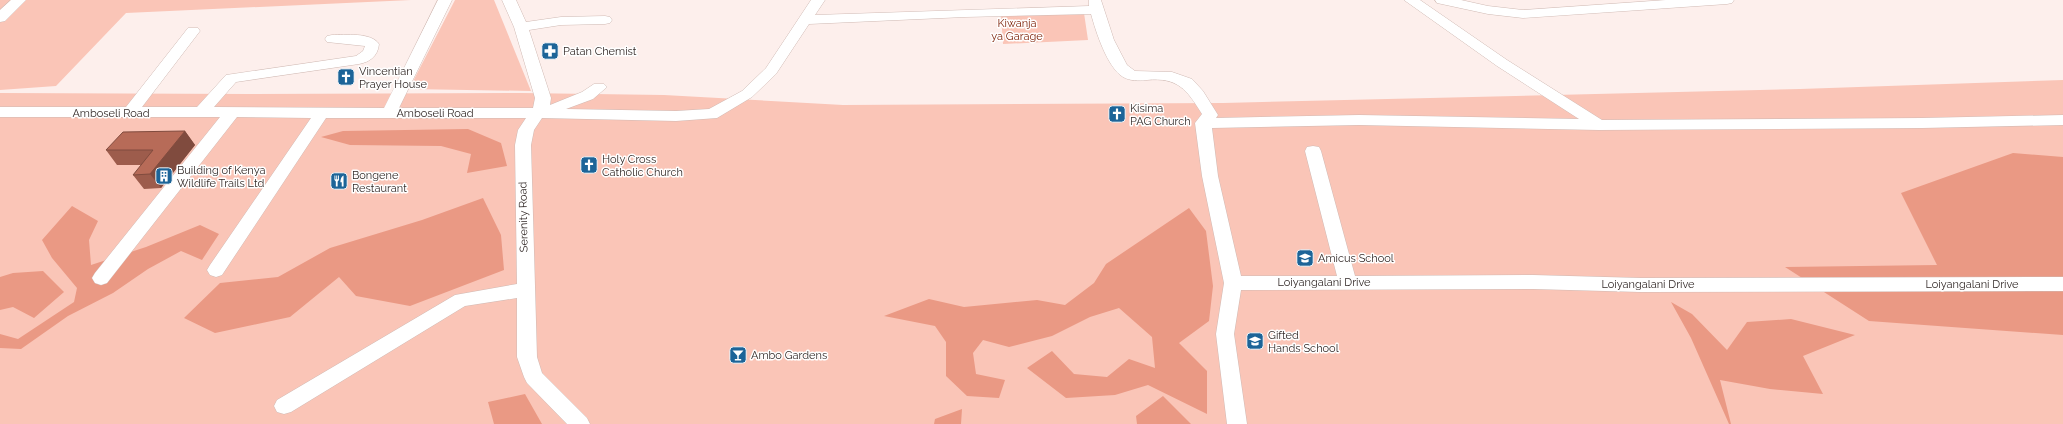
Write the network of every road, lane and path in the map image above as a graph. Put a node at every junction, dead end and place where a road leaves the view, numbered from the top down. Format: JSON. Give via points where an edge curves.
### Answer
{"nodes":[{"id":1,"x":19,"y":0,"type":"edge"},
{"id":2,"x":445,"y":0,"type":"edge"},
{"id":3,"x":509,"y":0,"type":"edge"},
{"id":4,"x":818,"y":0,"type":"edge"},
{"id":5,"x":1411,"y":0,"type":"edge"},
{"id":6,"x":1442,"y":0,"type":"edge"},
{"id":7,"x":1727,"y":0,"type":"edge"},
{"id":8,"x":1096,"y":5,"type":"edge"},
{"id":9,"x":0,"y":18,"type":"edge"},
{"id":10,"x":605,"y":20,"type":"dead end"},
{"id":11,"x":805,"y":20,"type":"junction"},
{"id":12,"x":520,"y":27,"type":"junction"},
{"id":13,"x":193,"y":31,"type":"dead end"},
{"id":14,"x":332,"y":39,"type":"dead end"},
{"id":15,"x":599,"y":87,"type":"dead end"},
{"id":16,"x":0,"y":112,"type":"edge"},
{"id":17,"x":130,"y":113,"type":"junction"},
{"id":18,"x":201,"y":113,"type":"junction"},
{"id":19,"x":232,"y":113,"type":"junction"},
{"id":20,"x":321,"y":114,"type":"junction"},
{"id":21,"x":389,"y":114,"type":"junction"},
{"id":22,"x":544,"y":114,"type":"junction"},
{"id":23,"x":2063,"y":120,"type":"edge"},
{"id":24,"x":1203,"y":124,"type":"junction"},
{"id":25,"x":1599,"y":125,"type":"junction"},
{"id":26,"x":1313,"y":151,"type":"dead end"},
{"id":27,"x":216,"y":270,"type":"dead end"},
{"id":28,"x":101,"y":278,"type":"dead end"},
{"id":29,"x":1348,"y":282,"type":"junction"},
{"id":30,"x":1233,"y":283,"type":"junction"},
{"id":31,"x":2063,"y":284,"type":"edge"},
{"id":32,"x":525,"y":290,"type":"junction"},
{"id":33,"x":284,"y":406,"type":"dead end"},
{"id":34,"x":580,"y":424,"type":"edge"},
{"id":35,"x":1237,"y":424,"type":"edge"}],
"edges":[{"from":1,"to":9,"type":"street"},
{"from":2,"to":21,"type":"street"},
{"from":3,"to":12,"type":"street","name":"Serenity Road"},
{"from":4,"to":11,"type":"street","name":"Amboseli Road"},
{"from":5,"to":25,"type":"street","via":[[1502,63]]},
{"from":6,"to":7,"type":"street","via":[[1488,10],[1523,14]]},
{"from":8,"to":11,"type":"street"},
{"from":8,"to":24,"type":"street","via":[[1103,32],[1122,69],[1128,74],[1138,76],[1181,78],[1191,87],[1210,115]]},
{"from":10,"to":12,"type":"street","via":[[561,21]]},
{"from":11,"to":22,"type":"street","name":"Amboseli Road","via":[[771,71],[747,94],[712,114]]},
{"from":12,"to":22,"type":"street","name":"Serenity Road","via":[[543,98]]},
{"from":13,"to":17,"type":"street"},
{"from":14,"to":18,"type":"street","via":[[361,40],[372,44],[372,48],[367,56],[359,60],[231,78]]},
{"from":15,"to":22,"type":"street","via":[[589,96],[563,103]]},
{"from":16,"to":17,"type":"street","name":"Amboseli Road"},
{"from":17,"to":18,"type":"street","name":"Amboseli Road"},
{"from":18,"to":19,"type":"street","name":"Amboseli Road"},
{"from":19,"to":20,"type":"street","name":"Amboseli Road"},
{"from":19,"to":28,"type":"street"},
{"from":20,"to":21,"type":"street","name":"Amboseli Road"},
{"from":20,"to":27,"type":"street"},
{"from":21,"to":22,"type":"street","name":"Amboseli Road"},
{"from":22,"to":32,"type":"street","name":"Serenity Road","via":[[526,130],[523,145]]},
{"from":23,"to":25,"type":"street"},
{"from":24,"to":25,"type":"street","via":[[1360,120]]},
{"from":24,"to":30,"type":"street","via":[[1210,176]]},
{"from":26,"to":29,"type":"street"},
{"from":29,"to":30,"type":"street","name":"Loiyangalani Drive"},
{"from":29,"to":31,"type":"street","name":"Loiyangalani Drive","via":[[1641,285]]},
{"from":30,"to":35,"type":"street","via":[[1225,334]]},
{"from":32,"to":33,"type":"street","via":[[462,300]]},
{"from":32,"to":34,"type":"street","name":"Serenity Road","via":[[529,366],[534,377]]}]}
